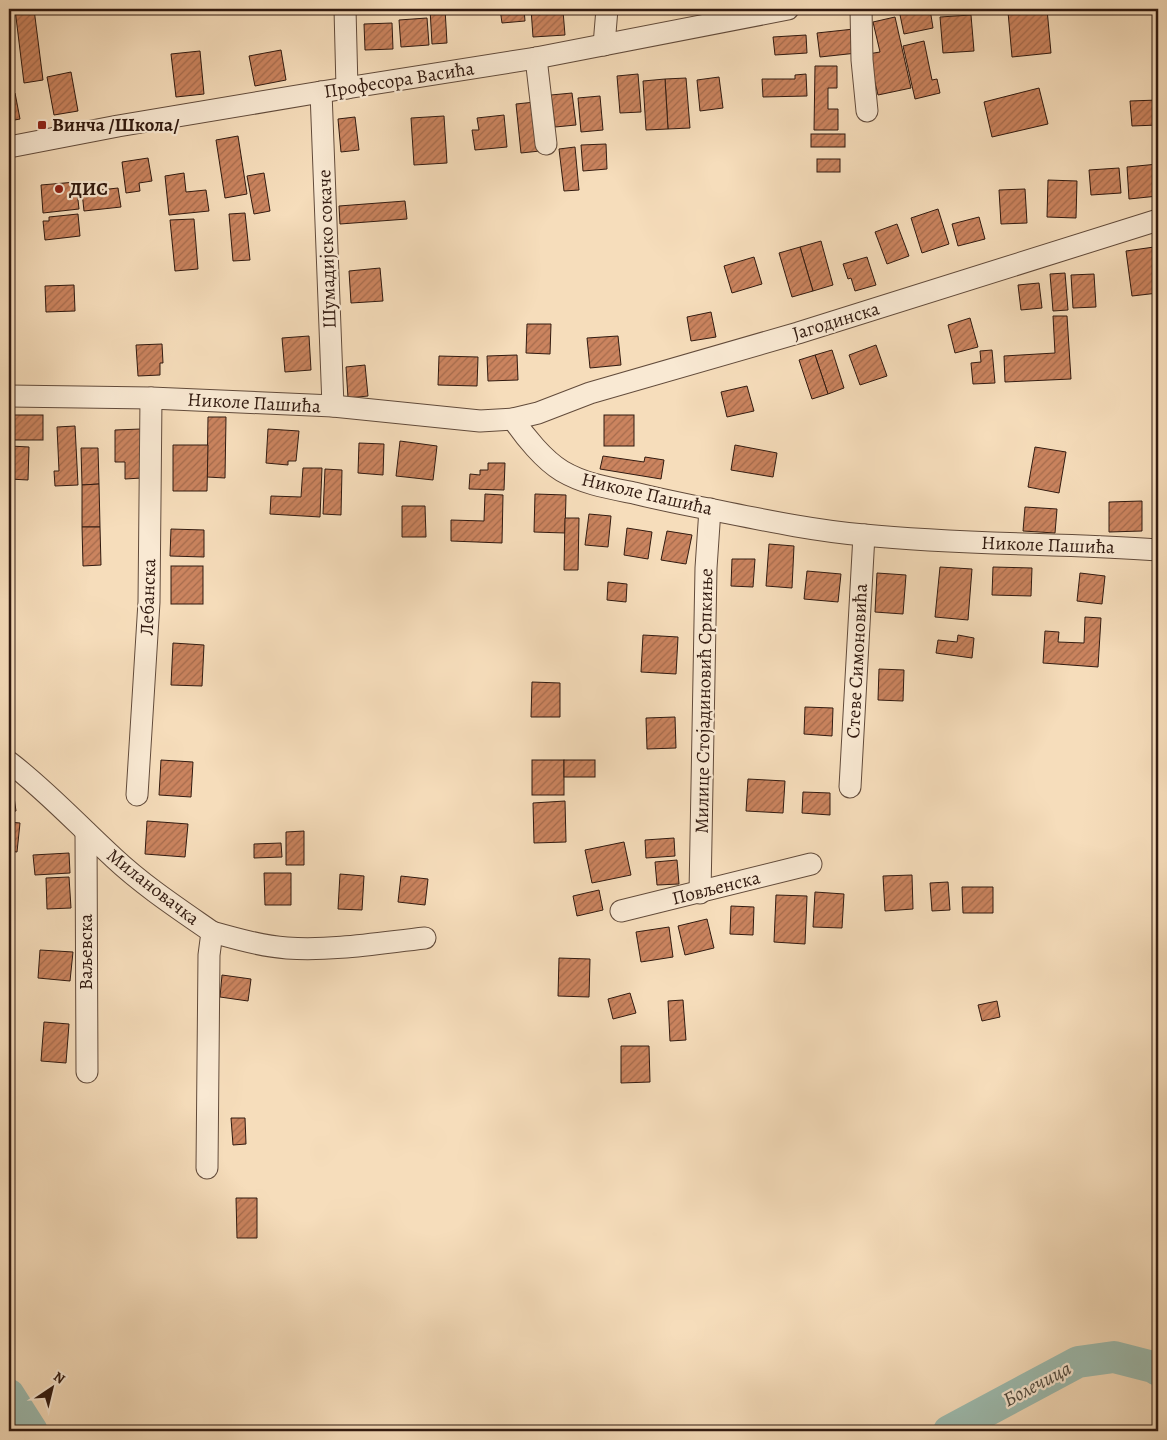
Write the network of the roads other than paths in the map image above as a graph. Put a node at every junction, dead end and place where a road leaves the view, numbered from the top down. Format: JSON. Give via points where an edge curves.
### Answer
{"nodes":[{"id":1,"x":345,"y":9,"type":"edge"},
{"id":2,"x":607,"y":9,"type":"edge"},
{"id":3,"x":788,"y":9,"type":"edge"},
{"id":4,"x":861,"y":9,"type":"edge"},
{"id":5,"x":604,"y":46,"type":"junction"},
{"id":6,"x":536,"y":58,"type":"junction"},
{"id":7,"x":347,"y":88,"type":"junction"},
{"id":8,"x":321,"y":92,"type":"junction"},
{"id":9,"x":867,"y":110,"type":"dead end"},
{"id":10,"x":546,"y":144,"type":"dead end"},
{"id":11,"x":9,"y":147,"type":"edge"},
{"id":12,"x":1158,"y":220,"type":"edge"},
{"id":13,"x":9,"y":396,"type":"edge"},
{"id":14,"x":151,"y":398,"type":"junction"},
{"id":15,"x":333,"y":406,"type":"junction"},
{"id":16,"x":513,"y":419,"type":"junction"},
{"id":17,"x":710,"y":509,"type":"junction"},
{"id":18,"x":864,"y":535,"type":"junction"},
{"id":19,"x":1158,"y":550,"type":"edge"},
{"id":20,"x":9,"y":762,"type":"edge"},
{"id":21,"x":850,"y":787,"type":"dead end"},
{"id":22,"x":137,"y":795,"type":"dead end"},
{"id":23,"x":86,"y":832,"type":"junction"},
{"id":24,"x":811,"y":864,"type":"dead end"},
{"id":25,"x":700,"y":893,"type":"junction"},
{"id":26,"x":622,"y":912,"type":"dead end"},
{"id":27,"x":212,"y":932,"type":"junction"},
{"id":28,"x":425,"y":938,"type":"dead end"},
{"id":29,"x":87,"y":1072,"type":"dead end"},
{"id":30,"x":208,"y":1168,"type":"dead end"}],
"edges":[{"from":1,"to":7,"type":"street"},
{"from":2,"to":5,"type":"street"},
{"from":3,"to":5,"type":"street","name":"Професора Васића"},
{"from":4,"to":9,"type":"street"},
{"from":5,"to":6,"type":"street","name":"Професора Васића"},
{"from":6,"to":7,"type":"street","name":"Професора Васића"},
{"from":6,"to":10,"type":"street"},
{"from":7,"to":8,"type":"street","name":"Професора Васића"},
{"from":8,"to":11,"type":"street","name":"Професора Васића"},
{"from":8,"to":15,"type":"street","name":"Шумадијско сокаче"},
{"from":12,"to":16,"type":"street","name":"Јагодинска","via":[[798,333],[590,393],[538,414]]},
{"from":13,"to":14,"type":"street","name":"Николе Пашића"},
{"from":14,"to":15,"type":"street","name":"Николе Пашића"},
{"from":14,"to":22,"type":"street","name":"Лебанска","via":[[149,602]]},
{"from":15,"to":16,"type":"street","name":"Николе Пашића","via":[[480,421]]},
{"from":16,"to":17,"type":"street","name":"Николе Пашића","via":[[550,461],[583,481]]},
{"from":17,"to":18,"type":"street","name":"Николе Пашића"},
{"from":17,"to":25,"type":"street","name":"Милице Стојадиновић Српкиње"},
{"from":18,"to":19,"type":"street","name":"Николе Пашића"},
{"from":18,"to":21,"type":"street","name":"Стеве Симоновића"},
{"from":20,"to":23,"type":"street","name":"Милановачка","via":[[58,803]]},
{"from":23,"to":27,"type":"street","name":"Милановачка","via":[[115,860]]},
{"from":23,"to":29,"type":"street","name":"Ваљевска"},
{"from":24,"to":25,"type":"street","name":"Повљенска"},
{"from":25,"to":26,"type":"street","name":"Повљенска"},
{"from":27,"to":28,"type":"street","via":[[246,942],[287,948],[336,948]]},
{"from":27,"to":30,"type":"street","name":"Милановачка","via":[[209,955]]}]}
